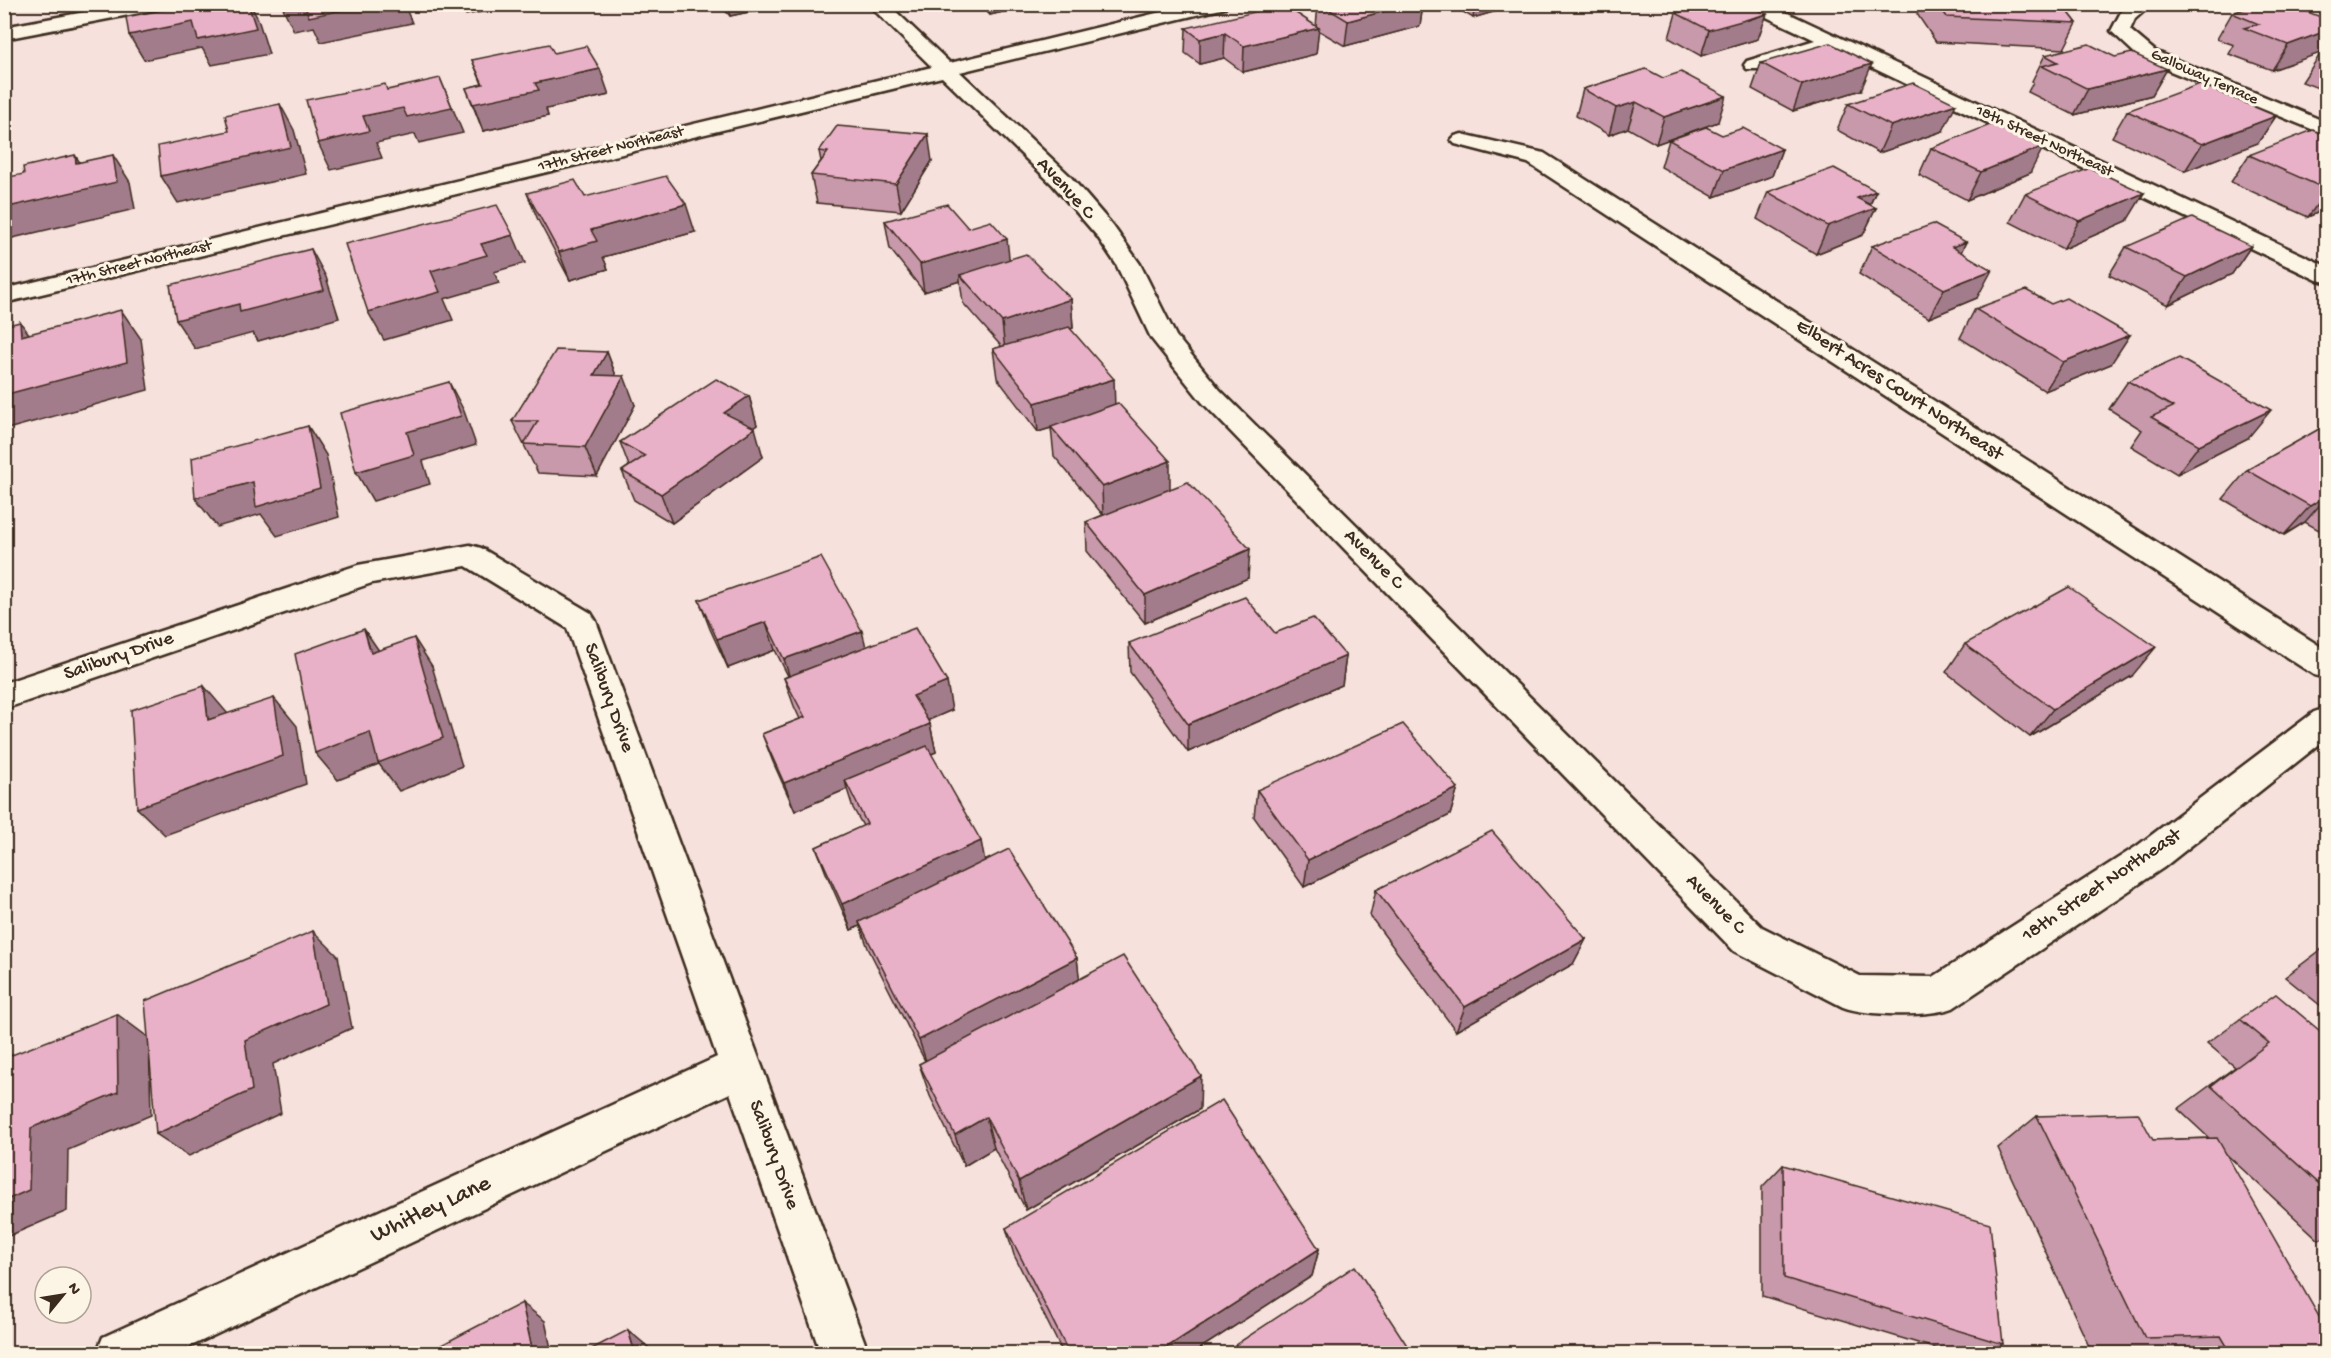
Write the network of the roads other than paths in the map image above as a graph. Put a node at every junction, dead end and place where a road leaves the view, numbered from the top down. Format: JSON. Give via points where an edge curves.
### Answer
{"nodes":[{"id":1,"x":160,"y":4,"type":"edge"},
{"id":2,"x":876,"y":4,"type":"edge"},
{"id":3,"x":1218,"y":4,"type":"edge"},
{"id":4,"x":2143,"y":4,"type":"edge"},
{"id":5,"x":1762,"y":8,"type":"dead end"},
{"id":6,"x":4,"y":33,"type":"edge"},
{"id":7,"x":1833,"y":41,"type":"junction"},
{"id":8,"x":1754,"y":65,"type":"dead end"},
{"id":9,"x":944,"y":70,"type":"junction"},
{"id":10,"x":2326,"y":129,"type":"edge"},
{"id":11,"x":1462,"y":140,"type":"dead end"},
{"id":12,"x":2326,"y":275,"type":"edge"},
{"id":13,"x":4,"y":296,"type":"edge"},
{"id":14,"x":2326,"y":666,"type":"edge"},
{"id":15,"x":4,"y":696,"type":"edge"},
{"id":16,"x":2326,"y":721,"type":"edge"},
{"id":17,"x":1857,"y":994,"type":"joint"},
{"id":18,"x":741,"y":1067,"type":"junction"},
{"id":19,"x":120,"y":1353,"type":"edge"},
{"id":20,"x":845,"y":1353,"type":"edge"}],
"edges":[{"from":1,"to":6,"type":"street"},
{"from":2,"to":9,"type":"street","name":"Avenue C"},
{"from":3,"to":9,"type":"street","name":"17th Street Northeast"},
{"from":4,"to":10,"type":"street","name":"Galloway Terrace","via":[[2127,16],[2120,32],[2148,55]]},
{"from":5,"to":7,"type":"street","name":"18th Street Northeast"},
{"from":7,"to":8,"type":"street"},
{"from":7,"to":12,"type":"street","name":"18th Street Northeast"},
{"from":9,"to":13,"type":"street","name":"17th Street Northeast"},
{"from":9,"to":17,"type":"street","name":"Avenue C","via":[[1061,180],[1105,231],[1128,264],[1164,338],[1227,413],[1748,939]]},
{"from":11,"to":14,"type":"street","name":"Elbert Acres Court Northeast","via":[[1536,158]]},
{"from":15,"to":18,"type":"street","name":"Salibury Drive","via":[[369,573],[470,555],[580,621]]},
{"from":16,"to":17,"type":"street","name":"18th Street Northeast","via":[[2150,857],[1939,995]]},
{"from":18,"to":19,"type":"street","name":"Whitley Lane"},
{"from":18,"to":20,"type":"street","name":"Salibury Drive"}]}
